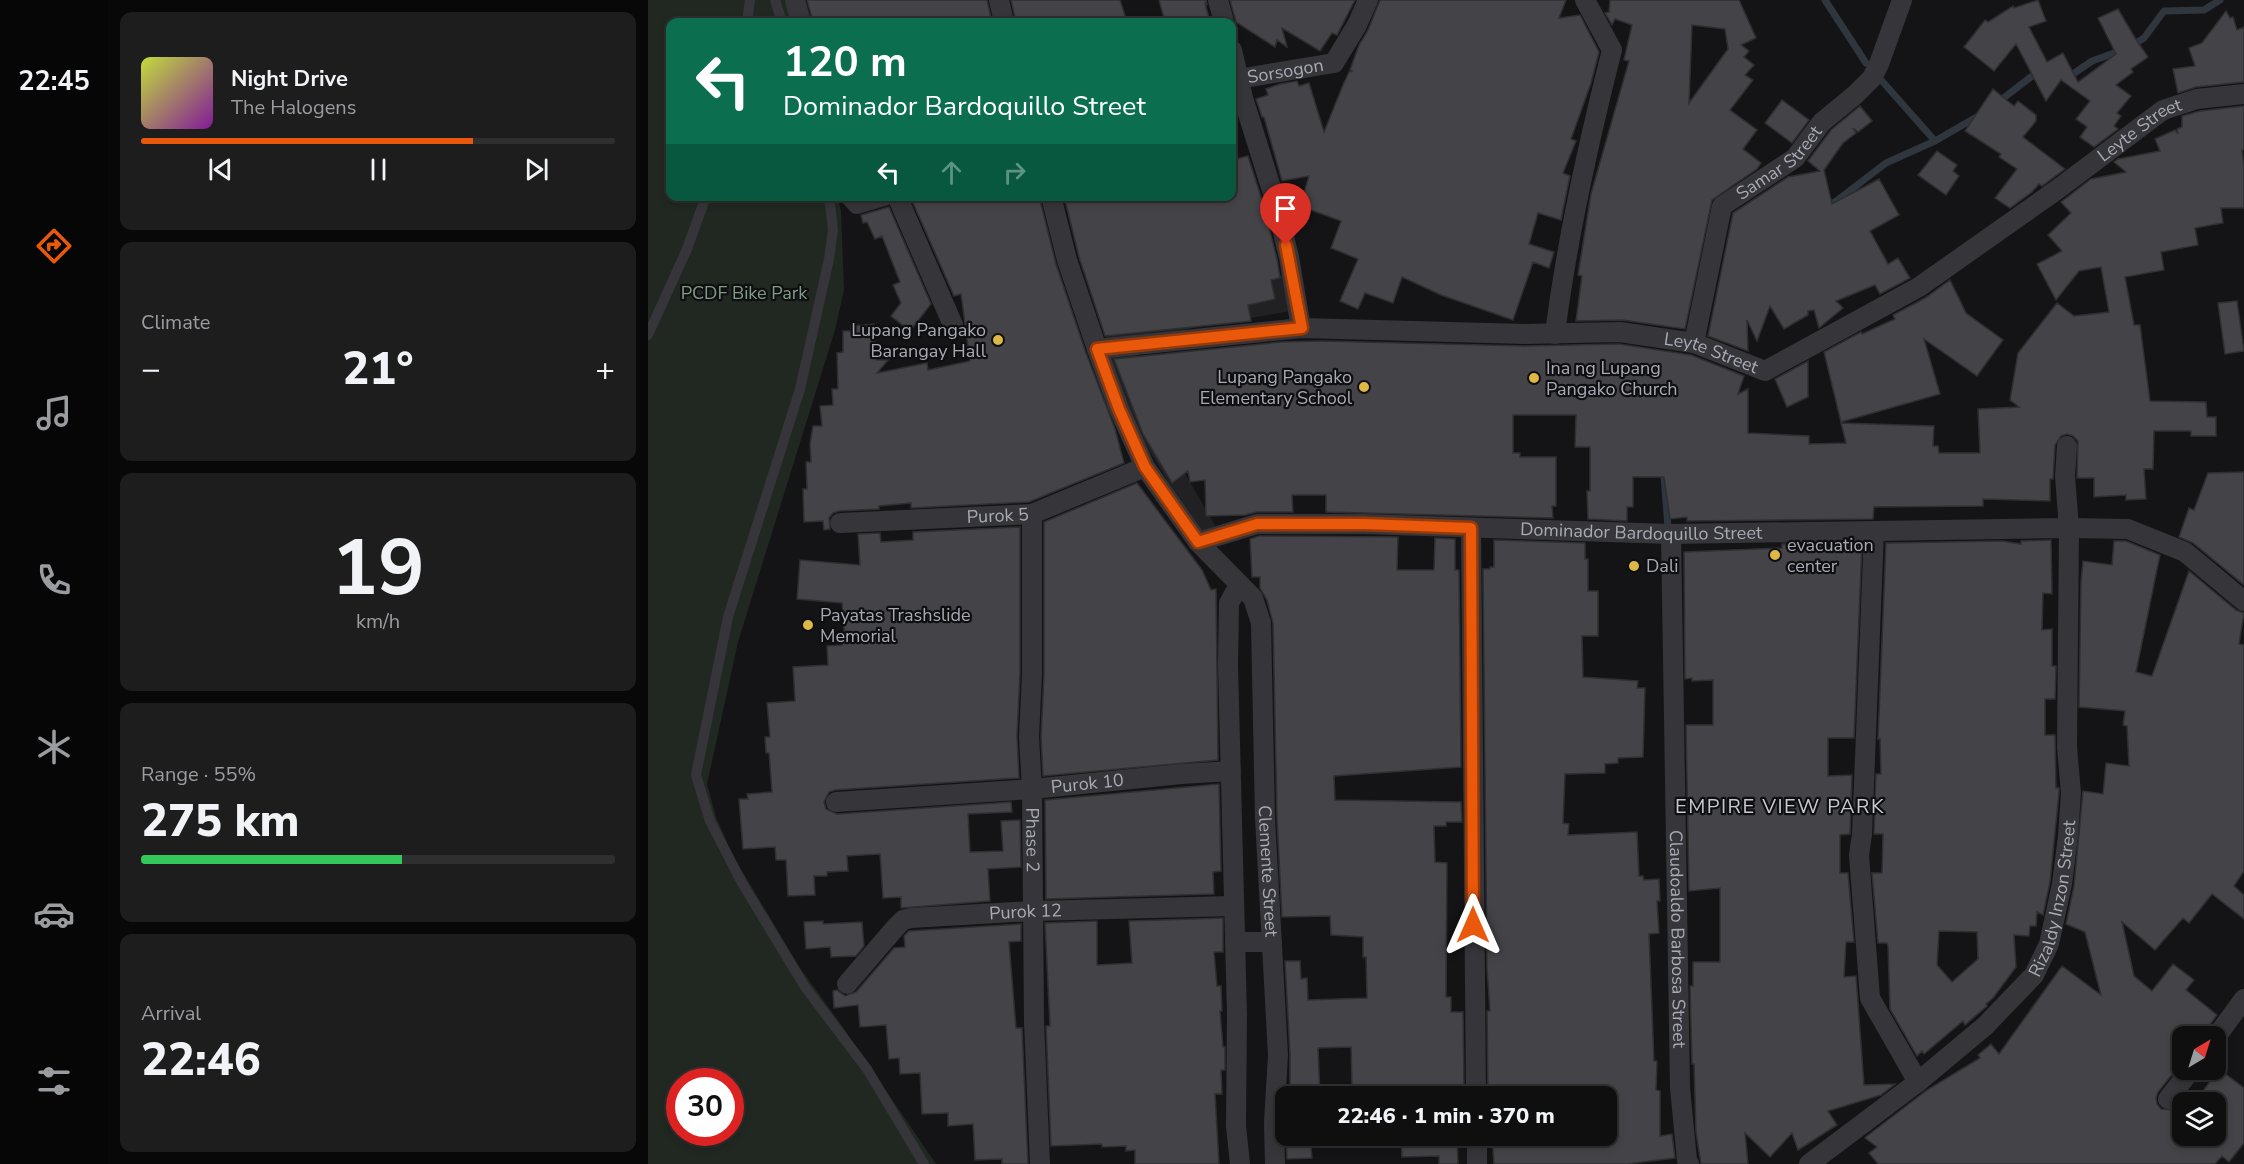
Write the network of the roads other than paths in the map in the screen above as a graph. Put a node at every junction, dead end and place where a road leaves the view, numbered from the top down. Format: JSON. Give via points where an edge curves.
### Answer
{"nodes":[{"id":1,"x":750,"y":0,"type":"edge"},
{"id":2,"x":775,"y":0,"type":"edge"},
{"id":3,"x":795,"y":0,"type":"edge"},
{"id":4,"x":999,"y":0,"type":"edge"},
{"id":5,"x":1218,"y":0,"type":"edge"},
{"id":6,"x":1368,"y":0,"type":"edge"},
{"id":7,"x":1585,"y":0,"type":"edge"},
{"id":8,"x":1902,"y":0,"type":"edge"},
{"id":9,"x":748,"y":18,"type":"edge"},
{"id":10,"x":781,"y":18,"type":"edge"},
{"id":11,"x":800,"y":18,"type":"edge"},
{"id":12,"x":1003,"y":18,"type":"edge"},
{"id":13,"x":1223,"y":18,"type":"edge"},
{"id":14,"x":1236,"y":69,"type":"edge"},
{"id":15,"x":1238,"y":79,"type":"junction"},
{"id":16,"x":2244,"y":94,"type":"edge"},
{"id":17,"x":704,"y":201,"type":"edge"},
{"id":18,"x":830,"y":201,"type":"edge"},
{"id":19,"x":899,"y":201,"type":"edge"},
{"id":20,"x":1052,"y":201,"type":"edge"},
{"id":21,"x":952,"y":325,"type":"dead end"},
{"id":22,"x":1302,"y":328,"type":"junction"},
{"id":23,"x":1555,"y":334,"type":"junction"},
{"id":24,"x":648,"y":335,"type":"edge"},
{"id":25,"x":1694,"y":343,"type":"junction"},
{"id":26,"x":1097,"y":349,"type":"junction"},
{"id":27,"x":2067,"y":446,"type":"dead end"},
{"id":28,"x":1145,"y":467,"type":"junction"},
{"id":29,"x":1032,"y":514,"type":"junction"},
{"id":30,"x":840,"y":523,"type":"dead end"},
{"id":31,"x":1471,"y":528,"type":"junction"},
{"id":32,"x":2069,"y":528,"type":"junction"},
{"id":33,"x":1874,"y":531,"type":"junction"},
{"id":34,"x":1671,"y":534,"type":"junction"},
{"id":35,"x":1198,"y":542,"type":"junction"},
{"id":36,"x":1239,"y":585,"type":"junction"},
{"id":37,"x":2244,"y":602,"type":"edge"},
{"id":38,"x":1231,"y":771,"type":"junction"},
{"id":39,"x":1032,"y":789,"type":"junction"},
{"id":40,"x":836,"y":802,"type":"dead end"},
{"id":41,"x":1232,"y":817,"type":"junction"},
{"id":42,"x":1265,"y":818,"type":"junction"},
{"id":43,"x":1233,"y":906,"type":"junction"},
{"id":44,"x":1032,"y":911,"type":"junction"},
{"id":45,"x":1235,"y":942,"type":"junction"},
{"id":46,"x":1272,"y":942,"type":"junction"},
{"id":47,"x":847,"y":984,"type":"dead end"},
{"id":48,"x":2244,"y":999,"type":"edge"},
{"id":49,"x":2224,"y":1026,"type":"edge"},
{"id":50,"x":2183,"y":1080,"type":"edge"},
{"id":51,"x":1918,"y":1082,"type":"junction"},
{"id":52,"x":1476,"y":1086,"type":"edge"},
{"id":53,"x":2168,"y":1099,"type":"dead end"},
{"id":54,"x":1477,"y":1146,"type":"edge"},
{"id":55,"x":924,"y":1164,"type":"edge"},
{"id":56,"x":1040,"y":1164,"type":"edge"},
{"id":57,"x":1240,"y":1164,"type":"edge"},
{"id":58,"x":1275,"y":1164,"type":"edge"},
{"id":59,"x":1477,"y":1164,"type":"edge"},
{"id":60,"x":1689,"y":1164,"type":"edge"},
{"id":61,"x":1809,"y":1164,"type":"edge"}],
"edges":[{"from":1,"to":9,"type":"lane"},
{"from":2,"to":10,"type":"lane"},
{"from":3,"to":11,"type":"street"},
{"from":4,"to":12,"type":"street"},
{"from":5,"to":13,"type":"street"},
{"from":6,"to":15,"type":"street","name":"Sorsogon","via":[[1334,63]]},
{"from":7,"to":23,"type":"street","via":[[1612,50],[1581,179]]},
{"from":8,"to":25,"type":"street","name":"Samar Street","via":[[1872,78],[1822,122],[1795,158],[1722,206]]},
{"from":14,"to":15,"type":"street"},
{"from":15,"to":22,"type":"street","via":[[1275,200]]},
{"from":16,"to":25,"type":"street","name":"Leyte Street","via":[[2197,99],[2163,110],[1919,287],[1765,371]]},
{"from":17,"to":24,"type":"lane"},
{"from":18,"to":55,"type":"lane","via":[[833,230],[829,259],[802,379],[728,617],[696,774],[710,821],[742,884],[805,987],[867,1069]]},
{"from":19,"to":21,"type":"street"},
{"from":20,"to":26,"type":"street","name":"Clemente Street"},
{"from":22,"to":23,"type":"street","name":"Leyte Street"},
{"from":22,"to":26,"type":"street","name":"Leyte Street"},
{"from":23,"to":25,"type":"street","name":"Leyte Street","via":[[1620,332]]},
{"from":26,"to":28,"type":"street","name":"Clemente Street"},
{"from":27,"to":32,"type":"street","name":"Rizaldy Inzon Street"},
{"from":28,"to":29,"type":"street","name":"Purok 5"},
{"from":28,"to":35,"type":"street","name":"Clemente Street"},
{"from":29,"to":30,"type":"street","name":"Purok 5"},
{"from":29,"to":39,"type":"street","name":"Phase 2","via":[[1029,737]]},
{"from":31,"to":34,"type":"street","name":"Dominador Bardoquillo Street"},
{"from":31,"to":35,"type":"street","name":"Dominador Bardoquillo Street","via":[[1257,524]]},
{"from":31,"to":52,"type":"street"},
{"from":32,"to":33,"type":"street","name":"Dominador Bardoquillo Street"},
{"from":32,"to":37,"type":"street","name":"Dominador Bardoquillo Street","via":[[2127,529],[2185,552]]},
{"from":32,"to":51,"type":"street","name":"Rizaldy Inzon Street","via":[[2067,747],[2071,793],[2062,884],[2049,944],[2034,975],[1985,1026]]},
{"from":33,"to":34,"type":"street","name":"Dominador Bardoquillo Street"},
{"from":33,"to":51,"type":"street","via":[[1859,855],[1863,916],[1870,998]]},
{"from":34,"to":60,"type":"street","name":"Claudoaldo Barbosa Street","via":[[1680,1088]]},
{"from":35,"to":36,"type":"street","name":"Clemente Street"},
{"from":36,"to":38,"type":"street","name":"Clemente Street","via":[[1229,603]]},
{"from":36,"to":42,"type":"street","name":"Clemente Street","via":[[1253,598],[1261,623]]},
{"from":38,"to":39,"type":"street","name":"Purok 10"},
{"from":38,"to":41,"type":"street","name":"Clemente Street"},
{"from":39,"to":40,"type":"street","name":"Purok 10"},
{"from":39,"to":44,"type":"street","name":"Phase 2"},
{"from":41,"to":42,"type":"street"},
{"from":41,"to":43,"type":"street","name":"Clemente Street"},
{"from":42,"to":46,"type":"street","name":"Clemente Street"},
{"from":43,"to":44,"type":"street","name":"Purok 12"},
{"from":43,"to":45,"type":"street","name":"Clemente Street"},
{"from":44,"to":47,"type":"street","name":"Purok 12","via":[[903,920]]},
{"from":44,"to":56,"type":"street","name":"Phase 2"},
{"from":45,"to":46,"type":"street"},
{"from":45,"to":57,"type":"street","name":"Clemente Street","via":[[1236,1126]]},
{"from":46,"to":58,"type":"street","name":"Clemente Street","via":[[1278,1055]]},
{"from":48,"to":49,"type":"street"},
{"from":50,"to":53,"type":"street"},
{"from":51,"to":61,"type":"street","name":"Rizaldy Inzon Street"},
{"from":54,"to":59,"type":"street"}]}
